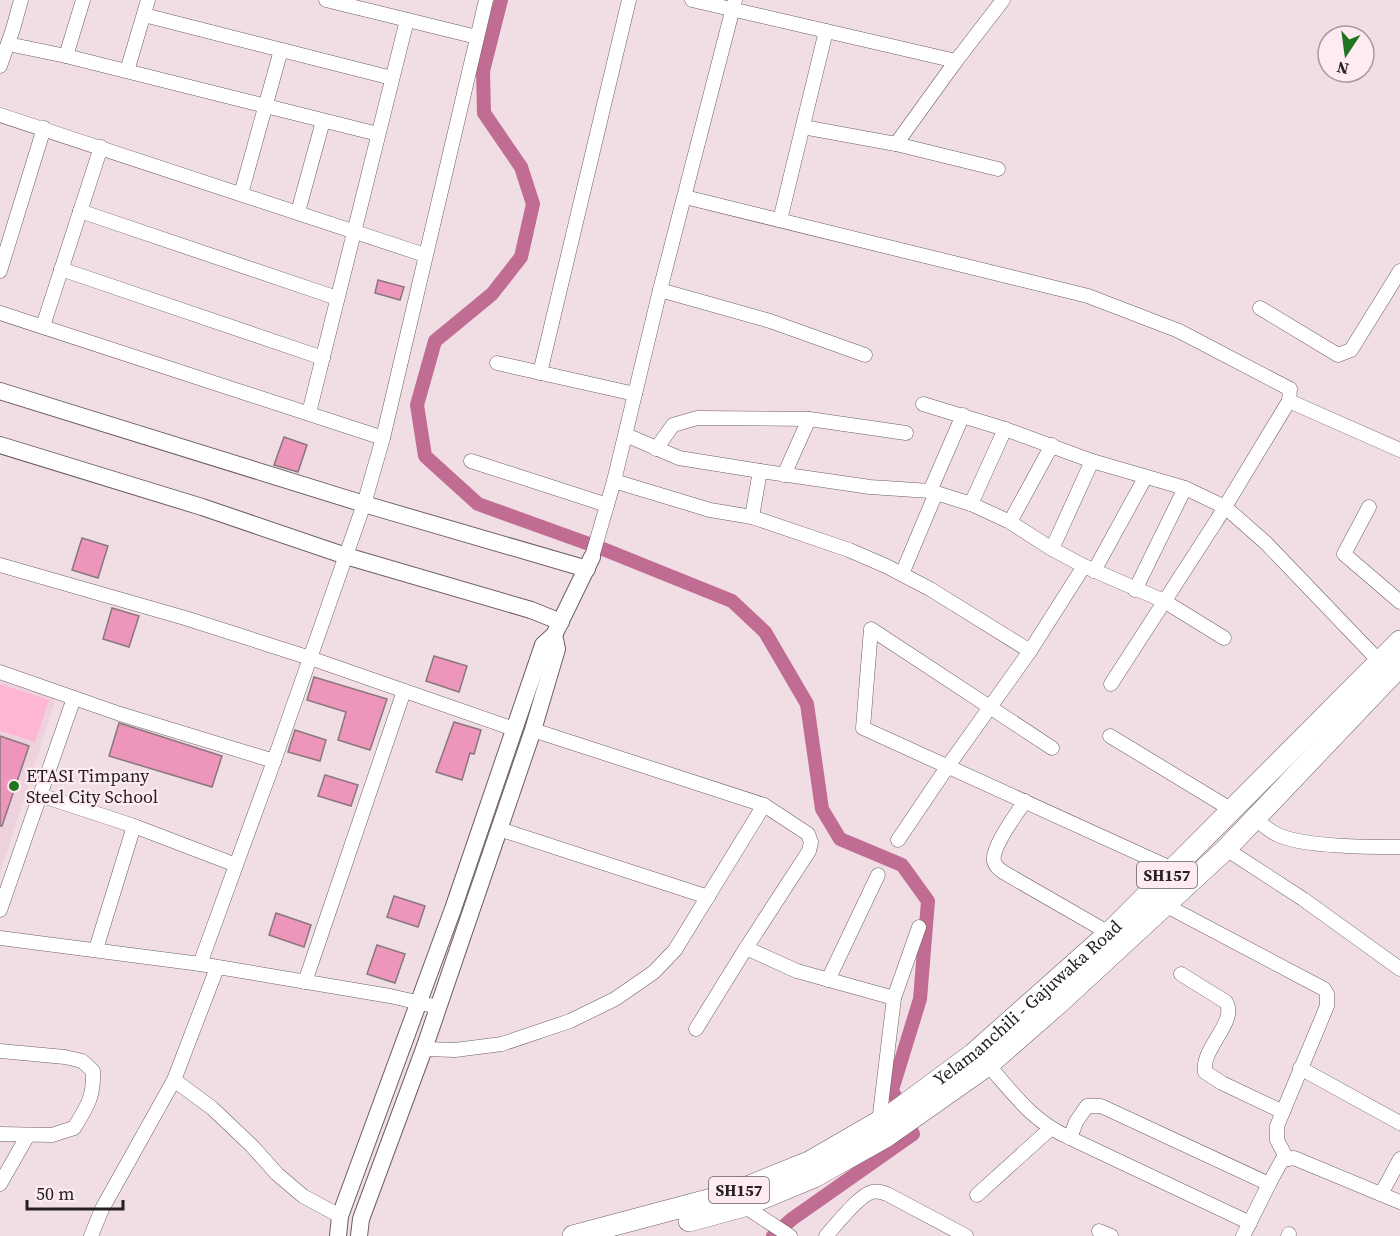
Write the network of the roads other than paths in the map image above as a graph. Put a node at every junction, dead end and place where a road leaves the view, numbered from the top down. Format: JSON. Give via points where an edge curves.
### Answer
{"nodes":[{"id":1,"x":21,"y":0,"type":"edge"},
{"id":2,"x":83,"y":0,"type":"edge"},
{"id":3,"x":148,"y":0,"type":"edge"},
{"id":4,"x":326,"y":0,"type":"edge"},
{"id":5,"x":486,"y":0,"type":"edge"},
{"id":6,"x":629,"y":0,"type":"edge"},
{"id":7,"x":692,"y":0,"type":"edge"},
{"id":8,"x":1004,"y":0,"type":"edge"},
{"id":9,"x":734,"y":5,"type":"edge"},
{"id":10,"x":144,"y":15,"type":"junction"},
{"id":11,"x":407,"y":20,"type":"junction"},
{"id":12,"x":7,"y":27,"type":"edge"},
{"id":13,"x":826,"y":31,"type":"junction"},
{"id":14,"x":477,"y":36,"type":"junction"},
{"id":15,"x":8,"y":44,"type":"junction"},
{"id":16,"x":281,"y":50,"type":"junction"},
{"id":17,"x":66,"y":56,"type":"junction"},
{"id":18,"x":956,"y":61,"type":"junction"},
{"id":19,"x":0,"y":66,"type":"edge"},
{"id":20,"x":127,"y":71,"type":"junction"},
{"id":21,"x":392,"y":78,"type":"junction"},
{"id":22,"x":266,"y":106,"type":"junction"},
{"id":23,"x":0,"y":115,"type":"edge"},
{"id":24,"x":323,"y":120,"type":"junction"},
{"id":25,"x":802,"y":127,"type":"junction"},
{"id":26,"x":44,"y":128,"type":"junction"},
{"id":27,"x":378,"y":135,"type":"junction"},
{"id":28,"x":896,"y":144,"type":"junction"},
{"id":29,"x":100,"y":147,"type":"junction"},
{"id":30,"x":998,"y":170,"type":"dead end"},
{"id":31,"x":242,"y":194,"type":"junction"},
{"id":32,"x":685,"y":197,"type":"junction"},
{"id":33,"x":80,"y":211,"type":"junction"},
{"id":34,"x":298,"y":212,"type":"junction"},
{"id":35,"x":780,"y":220,"type":"junction"},
{"id":36,"x":354,"y":231,"type":"junction"},
{"id":37,"x":425,"y":255,"type":"junction"},
{"id":38,"x":61,"y":269,"type":"junction"},
{"id":39,"x":0,"y":271,"type":"edge"},
{"id":40,"x":1400,"y":271,"type":"edge"},
{"id":41,"x":660,"y":290,"type":"junction"},
{"id":42,"x":337,"y":298,"type":"junction"},
{"id":43,"x":1260,"y":308,"type":"dead end"},
{"id":44,"x":0,"y":313,"type":"edge"},
{"id":45,"x":43,"y":326,"type":"junction"},
{"id":46,"x":865,"y":355,"type":"dead end"},
{"id":47,"x":323,"y":358,"type":"junction"},
{"id":48,"x":497,"y":363,"type":"dead end"},
{"id":49,"x":540,"y":372,"type":"junction"},
{"id":50,"x":0,"y":391,"type":"edge"},
{"id":51,"x":635,"y":394,"type":"junction"},
{"id":52,"x":1288,"y":401,"type":"junction"},
{"id":53,"x":923,"y":404,"type":"dead end"},
{"id":54,"x":309,"y":413,"type":"junction"},
{"id":55,"x":963,"y":415,"type":"junction"},
{"id":56,"x":809,"y":419,"type":"junction"},
{"id":57,"x":1005,"y":429,"type":"junction"},
{"id":58,"x":906,"y":434,"type":"dead end"},
{"id":59,"x":626,"y":435,"type":"junction"},
{"id":60,"x":383,"y":438,"type":"junction"},
{"id":61,"x":0,"y":445,"type":"edge"},
{"id":62,"x":1052,"y":445,"type":"junction"},
{"id":63,"x":656,"y":449,"type":"junction"},
{"id":64,"x":1400,"y":450,"type":"edge"},
{"id":65,"x":471,"y":461,"type":"dead end"},
{"id":66,"x":1092,"y":461,"type":"junction"},
{"id":67,"x":760,"y":471,"type":"junction"},
{"id":68,"x":784,"y":475,"type":"junction"},
{"id":69,"x":1145,"y":478,"type":"junction"},
{"id":70,"x":614,"y":481,"type":"junction"},
{"id":71,"x":1185,"y":488,"type":"junction"},
{"id":72,"x":933,"y":492,"type":"junction"},
{"id":73,"x":364,"y":504,"type":"junction"},
{"id":74,"x":971,"y":504,"type":"junction"},
{"id":75,"x":608,"y":505,"type":"junction"},
{"id":76,"x":1225,"y":507,"type":"junction"},
{"id":77,"x":1369,"y":507,"type":"dead end"},
{"id":78,"x":752,"y":517,"type":"junction"},
{"id":79,"x":1010,"y":522,"type":"junction"},
{"id":80,"x":1052,"y":549,"type":"junction"},
{"id":81,"x":346,"y":556,"type":"junction"},
{"id":82,"x":590,"y":563,"type":"junction"},
{"id":83,"x":0,"y":565,"type":"edge"},
{"id":84,"x":1089,"y":568,"type":"junction"},
{"id":85,"x":902,"y":574,"type":"junction"},
{"id":86,"x":1135,"y":590,"type":"junction"},
{"id":87,"x":1164,"y":601,"type":"junction"},
{"id":88,"x":1400,"y":602,"type":"edge"},
{"id":89,"x":557,"y":628,"type":"junction"},
{"id":90,"x":1224,"y":638,"type":"dead end"},
{"id":91,"x":1400,"y":641,"type":"edge"},
{"id":92,"x":1030,"y":651,"type":"junction"},
{"id":93,"x":310,"y":658,"type":"junction"},
{"id":94,"x":1390,"y":664,"type":"edge"},
{"id":95,"x":0,"y":672,"type":"edge"},
{"id":96,"x":1112,"y":684,"type":"dead end"},
{"id":97,"x":404,"y":691,"type":"junction"},
{"id":98,"x":74,"y":698,"type":"junction"},
{"id":99,"x":991,"y":707,"type":"junction"},
{"id":100,"x":514,"y":729,"type":"junction"},
{"id":101,"x":533,"y":730,"type":"junction"},
{"id":102,"x":1110,"y":736,"type":"dead end"},
{"id":103,"x":1052,"y":748,"type":"dead end"},
{"id":104,"x":274,"y":761,"type":"junction"},
{"id":105,"x":948,"y":766,"type":"junction"},
{"id":106,"x":40,"y":795,"type":"junction"},
{"id":107,"x":1025,"y":801,"type":"junction"},
{"id":108,"x":764,"y":805,"type":"junction"},
{"id":109,"x":1232,"y":810,"type":"junction"},
{"id":110,"x":1255,"y":818,"type":"junction"},
{"id":111,"x":134,"y":826,"type":"junction"},
{"id":112,"x":499,"y":829,"type":"junction"},
{"id":113,"x":898,"y":840,"type":"dead end"},
{"id":114,"x":1400,"y":847,"type":"edge"},
{"id":115,"x":1226,"y":849,"type":"junction"},
{"id":116,"x":236,"y":865,"type":"junction"},
{"id":117,"x":1173,"y":869,"type":"junction"},
{"id":118,"x":878,"y":875,"type":"dead end"},
{"id":119,"x":3,"y":888,"type":"edge"},
{"id":120,"x":708,"y":897,"type":"junction"},
{"id":121,"x":1165,"y":905,"type":"junction"},
{"id":122,"x":0,"y":910,"type":"edge"},
{"id":123,"x":920,"y":927,"type":"dead end"},
{"id":124,"x":1109,"y":933,"type":"junction"},
{"id":125,"x":0,"y":938,"type":"edge"},
{"id":126,"x":746,"y":948,"type":"junction"},
{"id":127,"x":96,"y":949,"type":"junction"},
{"id":128,"x":200,"y":964,"type":"junction"},
{"id":129,"x":217,"y":968,"type":"junction"},
{"id":130,"x":1400,"y":969,"type":"edge"},
{"id":131,"x":1181,"y":974,"type":"dead end"},
{"id":132,"x":828,"y":980,"type":"junction"},
{"id":133,"x":305,"y":982,"type":"junction"},
{"id":134,"x":894,"y":998,"type":"junction"},
{"id":135,"x":418,"y":1002,"type":"junction"},
{"id":136,"x":438,"y":1007,"type":"junction"},
{"id":137,"x":696,"y":1029,"type":"dead end"},
{"id":138,"x":424,"y":1049,"type":"junction"},
{"id":139,"x":0,"y":1051,"type":"edge"},
{"id":140,"x":988,"y":1065,"type":"junction"},
{"id":141,"x":1300,"y":1068,"type":"junction"},
{"id":142,"x":962,"y":1073,"type":"junction"},
{"id":143,"x":174,"y":1080,"type":"junction"},
{"id":144,"x":1283,"y":1112,"type":"junction"},
{"id":145,"x":1400,"y":1122,"type":"edge"},
{"id":146,"x":886,"y":1124,"type":"junction"},
{"id":147,"x":1050,"y":1129,"type":"junction"},
{"id":148,"x":0,"y":1134,"type":"edge"},
{"id":149,"x":28,"y":1135,"type":"junction"},
{"id":150,"x":1070,"y":1138,"type":"junction"},
{"id":151,"x":1287,"y":1159,"type":"junction"},
{"id":152,"x":1400,"y":1159,"type":"edge"},
{"id":153,"x":0,"y":1184,"type":"edge"},
{"id":154,"x":1269,"y":1184,"type":"junction"},
{"id":155,"x":1381,"y":1194,"type":"junction"},
{"id":156,"x":976,"y":1195,"type":"dead end"},
{"id":157,"x":736,"y":1201,"type":"junction"},
{"id":158,"x":1400,"y":1202,"type":"edge"},
{"id":159,"x":340,"y":1216,"type":"junction"},
{"id":160,"x":1250,"y":1222,"type":"junction"},
{"id":161,"x":788,"y":1235,"type":"edge"},
{"id":162,"x":91,"y":1236,"type":"edge"},
{"id":163,"x":338,"y":1236,"type":"edge"},
{"id":164,"x":359,"y":1236,"type":"edge"},
{"id":165,"x":573,"y":1236,"type":"edge"},
{"id":166,"x":630,"y":1236,"type":"edge"},
{"id":167,"x":826,"y":1236,"type":"edge"},
{"id":168,"x":966,"y":1236,"type":"edge"},
{"id":169,"x":1244,"y":1236,"type":"edge"}],
"edges":[{"from":1,"to":12,"type":"street"},
{"from":2,"to":17,"type":"street"},
{"from":3,"to":10,"type":"street"},
{"from":4,"to":11,"type":"street"},
{"from":5,"to":14,"type":"street"},
{"from":6,"to":49,"type":"street"},
{"from":7,"to":9,"type":"street"},
{"from":8,"to":18,"type":"street"},
{"from":9,"to":13,"type":"street"},
{"from":9,"to":32,"type":"street"},
{"from":10,"to":16,"type":"street"},
{"from":10,"to":20,"type":"street"},
{"from":11,"to":14,"type":"street"},
{"from":11,"to":21,"type":"street"},
{"from":12,"to":15,"type":"street"},
{"from":13,"to":18,"type":"street"},
{"from":13,"to":25,"type":"street"},
{"from":14,"to":37,"type":"street"},
{"from":15,"to":17,"type":"street"},
{"from":15,"to":19,"type":"street"},
{"from":16,"to":21,"type":"street"},
{"from":16,"to":22,"type":"street"},
{"from":17,"to":20,"type":"street"},
{"from":18,"to":28,"type":"street"},
{"from":20,"to":22,"type":"street"},
{"from":21,"to":27,"type":"street"},
{"from":22,"to":24,"type":"street"},
{"from":22,"to":31,"type":"street"},
{"from":23,"to":26,"type":"street"},
{"from":24,"to":27,"type":"street"},
{"from":24,"to":34,"type":"street"},
{"from":25,"to":28,"type":"street"},
{"from":25,"to":35,"type":"street"},
{"from":26,"to":29,"type":"street"},
{"from":26,"to":39,"type":"street"},
{"from":27,"to":36,"type":"street"},
{"from":28,"to":30,"type":"street"},
{"from":29,"to":31,"type":"street"},
{"from":29,"to":33,"type":"street"},
{"from":31,"to":34,"type":"street"},
{"from":32,"to":35,"type":"street"},
{"from":32,"to":41,"type":"street"},
{"from":33,"to":38,"type":"street"},
{"from":33,"to":42,"type":"street"},
{"from":34,"to":36,"type":"street"},
{"from":35,"to":52,"type":"street","via":[[1118,306],[1179,331],[1285,385],[1291,392]]},
{"from":36,"to":37,"type":"street"},
{"from":36,"to":42,"type":"street"},
{"from":37,"to":60,"type":"street"},
{"from":38,"to":45,"type":"street"},
{"from":38,"to":47,"type":"street"},
{"from":40,"to":43,"type":"street","via":[[1351,350],[1338,355]]},
{"from":41,"to":46,"type":"street","via":[[770,321]]},
{"from":41,"to":51,"type":"street"},
{"from":42,"to":47,"type":"street"},
{"from":44,"to":45,"type":"street"},
{"from":45,"to":54,"type":"street"},
{"from":47,"to":54,"type":"street"},
{"from":48,"to":49,"type":"street"},
{"from":49,"to":51,"type":"street"},
{"from":50,"to":73,"type":"street"},
{"from":51,"to":59,"type":"street"},
{"from":52,"to":64,"type":"street"},
{"from":52,"to":76,"type":"street"},
{"from":53,"to":55,"type":"street"},
{"from":54,"to":60,"type":"street"},
{"from":55,"to":57,"type":"street"},
{"from":55,"to":72,"type":"street"},
{"from":56,"to":58,"type":"street"},
{"from":56,"to":63,"type":"street","via":[[690,420],[673,424]]},
{"from":56,"to":68,"type":"street"},
{"from":57,"to":62,"type":"street"},
{"from":57,"to":74,"type":"street"},
{"from":59,"to":63,"type":"street"},
{"from":59,"to":70,"type":"street"},
{"from":60,"to":73,"type":"street"},
{"from":61,"to":81,"type":"street"},
{"from":62,"to":66,"type":"street"},
{"from":62,"to":79,"type":"street"},
{"from":63,"to":67,"type":"street","via":[[679,458]]},
{"from":65,"to":75,"type":"street"},
{"from":66,"to":69,"type":"street"},
{"from":66,"to":80,"type":"street"},
{"from":67,"to":68,"type":"street"},
{"from":67,"to":78,"type":"street"},
{"from":68,"to":72,"type":"street"},
{"from":69,"to":71,"type":"street"},
{"from":69,"to":84,"type":"street"},
{"from":70,"to":75,"type":"street"},
{"from":70,"to":78,"type":"street","via":[[710,510]]},
{"from":71,"to":76,"type":"street"},
{"from":71,"to":86,"type":"street"},
{"from":72,"to":74,"type":"street"},
{"from":72,"to":85,"type":"street"},
{"from":73,"to":81,"type":"street"},
{"from":73,"to":82,"type":"street"},
{"from":74,"to":79,"type":"street"},
{"from":75,"to":82,"type":"street"},
{"from":76,"to":87,"type":"street"},
{"from":76,"to":94,"type":"street"},
{"from":77,"to":88,"type":"street","via":[[1344,554]]},
{"from":78,"to":85,"type":"street","via":[[849,550]]},
{"from":79,"to":80,"type":"street"},
{"from":80,"to":84,"type":"street"},
{"from":81,"to":89,"type":"street","via":[[531,610]]},
{"from":81,"to":93,"type":"street"},
{"from":82,"to":89,"type":"street"},
{"from":83,"to":93,"type":"street"},
{"from":84,"to":86,"type":"street"},
{"from":84,"to":92,"type":"street"},
{"from":85,"to":92,"type":"street"},
{"from":86,"to":87,"type":"street"},
{"from":87,"to":90,"type":"street"},
{"from":87,"to":96,"type":"street"},
{"from":89,"to":100,"type":"street","via":[[543,645]]},
{"from":89,"to":101,"type":"street","via":[[557,649]]},
{"from":91,"to":94,"type":"main road","name":"Yelamanchili - Gajuwaka Road","number":"SH157"},
{"from":92,"to":99,"type":"street"},
{"from":93,"to":97,"type":"street"},
{"from":93,"to":104,"type":"street"},
{"from":94,"to":109,"type":"main road","name":"Yelamanchili - Gajuwaka Road","number":"SH157"},
{"from":94,"to":110,"type":"main road","name":"Yelamanchili - Gajuwaka Road","number":"SH157"},
{"from":95,"to":98,"type":"street"},
{"from":97,"to":100,"type":"street"},
{"from":97,"to":133,"type":"street"},
{"from":98,"to":104,"type":"street"},
{"from":98,"to":106,"type":"street"},
{"from":99,"to":103,"type":"street"},
{"from":99,"to":105,"type":"street"},
{"from":99,"to":105,"type":"street","via":[[871,629],[863,728]]},
{"from":100,"to":135,"type":"street"},
{"from":101,"to":108,"type":"street"},
{"from":101,"to":112,"type":"street"},
{"from":102,"to":109,"type":"street"},
{"from":104,"to":116,"type":"street"},
{"from":105,"to":107,"type":"street"},
{"from":105,"to":113,"type":"street"},
{"from":106,"to":111,"type":"street"},
{"from":106,"to":119,"type":"street"},
{"from":107,"to":117,"type":"street"},
{"from":107,"to":124,"type":"street","via":[[995,849],[997,866]]},
{"from":108,"to":120,"type":"street"},
{"from":108,"to":126,"type":"street","via":[[808,834],[811,842]]},
{"from":109,"to":117,"type":"main road","name":"Yelamanchili - Gajuwaka Road","number":"SH157"},
{"from":110,"to":114,"type":"street","via":[[1278,835],[1296,840]]},
{"from":110,"to":115,"type":"main road","name":"Yelamanchili - Gajuwaka Road","number":"SH157"},
{"from":111,"to":116,"type":"street"},
{"from":111,"to":127,"type":"street"},
{"from":112,"to":120,"type":"street"},
{"from":112,"to":136,"type":"street"},
{"from":115,"to":121,"type":"main road","name":"Yelamanchili - Gajuwaka Road","number":"SH157"},
{"from":115,"to":130,"type":"street","via":[[1304,899]]},
{"from":116,"to":128,"type":"street"},
{"from":117,"to":124,"type":"main road","name":"Yelamanchili - Gajuwaka Road","number":"SH157"},
{"from":118,"to":132,"type":"street"},
{"from":119,"to":122,"type":"street"},
{"from":120,"to":138,"type":"street","via":[[675,950],[654,972],[615,999],[570,1021],[502,1044]]},
{"from":121,"to":140,"type":"main road","name":"Yelamanchili - Gajuwaka Road","number":"SH157"},
{"from":121,"to":141,"type":"street","via":[[1324,990],[1327,1006]]},
{"from":123,"to":134,"type":"street"},
{"from":124,"to":142,"type":"main road","name":"Yelamanchili - Gajuwaka Road","number":"SH157","via":[[973,1054]]},
{"from":125,"to":127,"type":"street"},
{"from":126,"to":132,"type":"street"},
{"from":126,"to":137,"type":"street"},
{"from":127,"to":128,"type":"street"},
{"from":128,"to":129,"type":"street"},
{"from":129,"to":133,"type":"street"},
{"from":129,"to":143,"type":"street"},
{"from":131,"to":144,"type":"street","via":[[1229,1006],[1228,1018],[1206,1056],[1205,1072]]},
{"from":132,"to":134,"type":"street"},
{"from":133,"to":135,"type":"street"},
{"from":134,"to":146,"type":"street"},
{"from":135,"to":136,"type":"street"},
{"from":135,"to":159,"type":"street"},
{"from":136,"to":138,"type":"street"},
{"from":138,"to":164,"type":"street"},
{"from":139,"to":149,"type":"street","via":[[65,1057],[82,1061],[93,1071],[89,1104],[74,1128],[52,1135]]},
{"from":140,"to":142,"type":"main road","name":"Yelamanchili - Gajuwaka Road","number":"SH157"},
{"from":140,"to":147,"type":"street"},
{"from":141,"to":144,"type":"street"},
{"from":141,"to":145,"type":"street"},
{"from":142,"to":146,"type":"main road","name":"Yelamanchili - Gajuwaka Road","number":"SH157"},
{"from":143,"to":159,"type":"street","via":[[212,1108],[303,1196]]},
{"from":143,"to":162,"type":"street"},
{"from":144,"to":151,"type":"street","via":[[1275,1134]]},
{"from":146,"to":157,"type":"main road","name":"Yelamanchili - Gajuwaka Road","number":"SH157","via":[[814,1177]]},
{"from":147,"to":150,"type":"street"},
{"from":147,"to":156,"type":"street"},
{"from":148,"to":149,"type":"street"},
{"from":149,"to":153,"type":"street"},
{"from":150,"to":154,"type":"street","via":[[1087,1106],[1101,1106]]},
{"from":150,"to":160,"type":"street"},
{"from":151,"to":154,"type":"street","via":[[1276,1168]]},
{"from":151,"to":155,"type":"street","via":[[1304,1161]]},
{"from":152,"to":155,"type":"street"},
{"from":154,"to":160,"type":"street"},
{"from":155,"to":158,"type":"street"},
{"from":157,"to":161,"type":"street"},
{"from":157,"to":165,"type":"main road","name":"Yelamanchili - Gajuwaka Road","number":"SH157"},
{"from":157,"to":166,"type":"main road","name":"Yelamanchili - Gajuwaka Road","number":"SH157"},
{"from":159,"to":163,"type":"street"},
{"from":160,"to":169,"type":"street"},
{"from":167,"to":168,"type":"street","via":[[862,1198],[879,1192]]}]}
